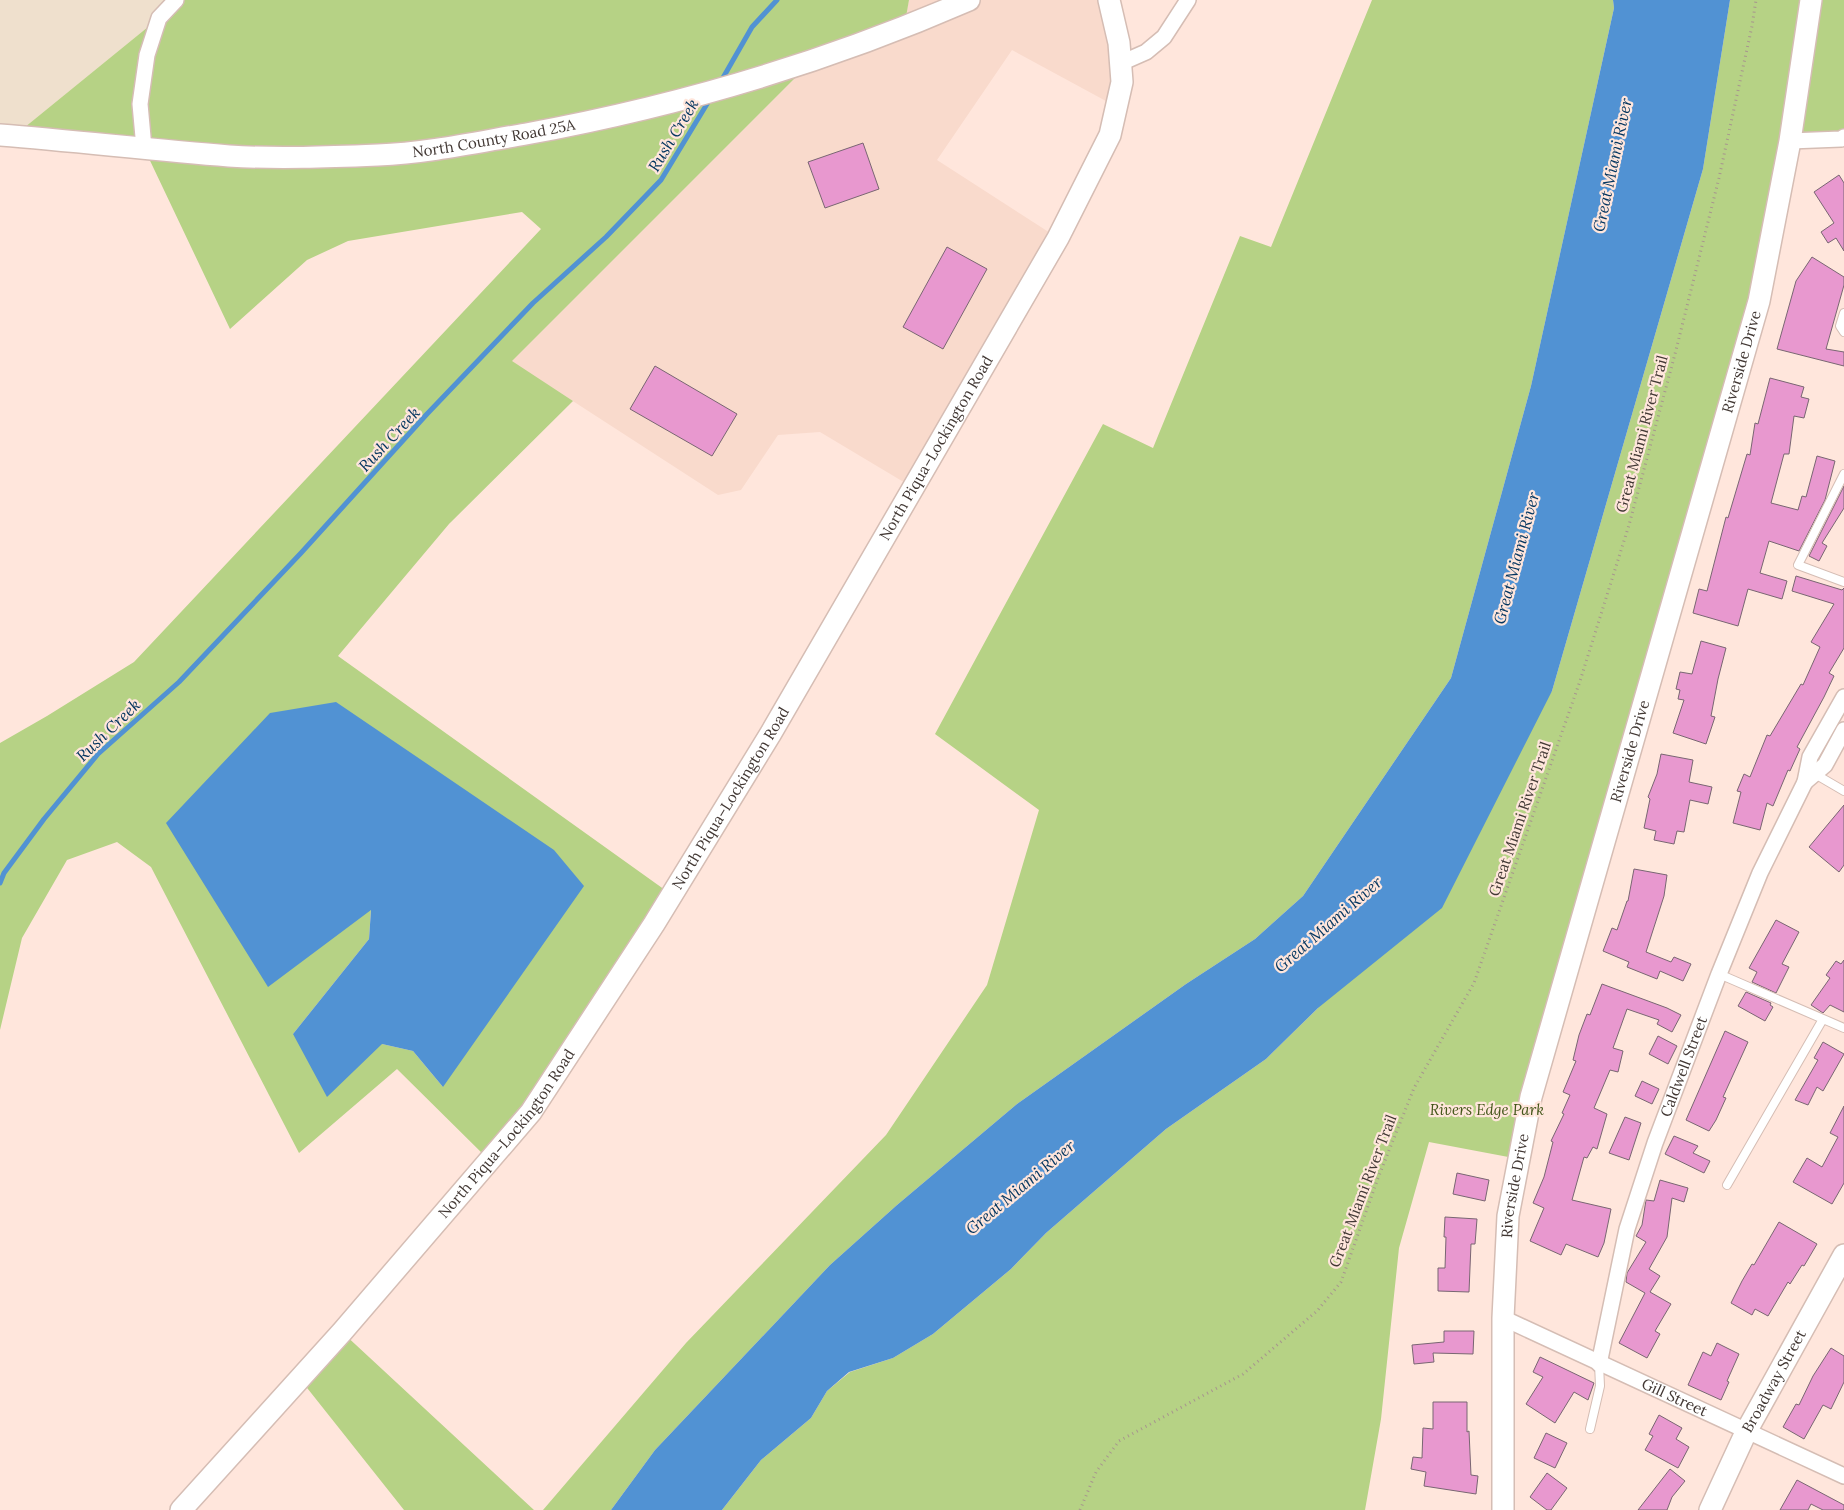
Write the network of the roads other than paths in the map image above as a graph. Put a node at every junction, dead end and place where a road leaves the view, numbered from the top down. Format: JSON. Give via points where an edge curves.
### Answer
{"nodes":[{"id":1,"x":176,"y":0,"type":"edge"},
{"id":2,"x":969,"y":0,"type":"edge"},
{"id":3,"x":1109,"y":0,"type":"edge"},
{"id":4,"x":1188,"y":0,"type":"edge"},
{"id":5,"x":1812,"y":0,"type":"edge"},
{"id":6,"x":1121,"y":63,"type":"junction"},
{"id":7,"x":0,"y":135,"type":"edge"},
{"id":8,"x":1843,"y":140,"type":"edge"},
{"id":9,"x":1790,"y":141,"type":"junction"},
{"id":10,"x":144,"y":148,"type":"junction"},
{"id":11,"x":1844,"y":313,"type":"edge"},
{"id":12,"x":1844,"y":332,"type":"edge"},
{"id":13,"x":1844,"y":474,"type":"edge"},
{"id":14,"x":1844,"y":582,"type":"edge"},
{"id":15,"x":1844,"y":697,"type":"edge"},
{"id":16,"x":1844,"y":730,"type":"edge"},
{"id":17,"x":1810,"y":778,"type":"junction"},
{"id":18,"x":1844,"y":791,"type":"edge"},
{"id":19,"x":1719,"y":974,"type":"junction"},
{"id":20,"x":1823,"y":1019,"type":"junction"},
{"id":21,"x":1844,"y":1028,"type":"edge"},
{"id":22,"x":1727,"y":1185,"type":"dead end"},
{"id":23,"x":1844,"y":1255,"type":"edge"},
{"id":24,"x":1503,"y":1318,"type":"junction"},
{"id":25,"x":1600,"y":1364,"type":"junction"},
{"id":26,"x":1590,"y":1429,"type":"dead end"},
{"id":27,"x":1747,"y":1430,"type":"junction"},
{"id":28,"x":1844,"y":1476,"type":"edge"},
{"id":29,"x":181,"y":1510,"type":"edge"},
{"id":30,"x":1503,"y":1510,"type":"edge"},
{"id":31,"x":1710,"y":1510,"type":"edge"}],
"edges":[{"from":1,"to":10,"type":"street","via":[[159,18],[147,55],[140,104]]},
{"from":2,"to":10,"type":"main road","name":"North County Road 25A","via":[[811,62],[663,106],[461,146],[381,155],[231,156]]},
{"from":3,"to":6,"type":"main road","name":"North Piqua–Lockington Road"},
{"from":4,"to":6,"type":"street","via":[[1164,37],[1146,52]]},
{"from":5,"to":9,"type":"main road","name":"Riverside Drive"},
{"from":6,"to":29,"type":"main road","name":"North Piqua–Lockington Road","via":[[1122,82],[1110,134],[1063,229],[771,732],[654,924],[531,1112],[342,1332]]},
{"from":7,"to":10,"type":"main road","name":"North County Road 25A"},
{"from":8,"to":9,"type":"street"},
{"from":9,"to":24,"type":"main road","name":"Riverside Drive","via":[[1759,301],[1531,1097],[1508,1216]]},
{"from":11,"to":12,"type":"lane","via":[[1840,326]]},
{"from":13,"to":14,"type":"lane","via":[[1798,565]]},
{"from":15,"to":17,"type":"street","name":"Caldwell Street","via":[[1810,757]]},
{"from":16,"to":17,"type":"street","name":"Caldwell Street","via":[[1825,766]]},
{"from":17,"to":18,"type":"lane"},
{"from":17,"to":19,"type":"street","name":"Caldwell Street","via":[[1760,873]]},
{"from":19,"to":20,"type":"lane"},
{"from":19,"to":25,"type":"street","name":"Caldwell Street","via":[[1655,1143],[1627,1229]]},
{"from":20,"to":21,"type":"lane"},
{"from":20,"to":22,"type":"lane"},
{"from":23,"to":27,"type":"main road","name":"Broadway Street"},
{"from":24,"to":25,"type":"street","name":"Gill Street"},
{"from":24,"to":30,"type":"main road","name":"Riverside Drive"},
{"from":25,"to":26,"type":"lane","via":[[1600,1386]]},
{"from":25,"to":27,"type":"street","name":"Gill Street"},
{"from":27,"to":28,"type":"street","name":"Gill Street"},
{"from":27,"to":31,"type":"main road","name":"Broadway Street"}]}
